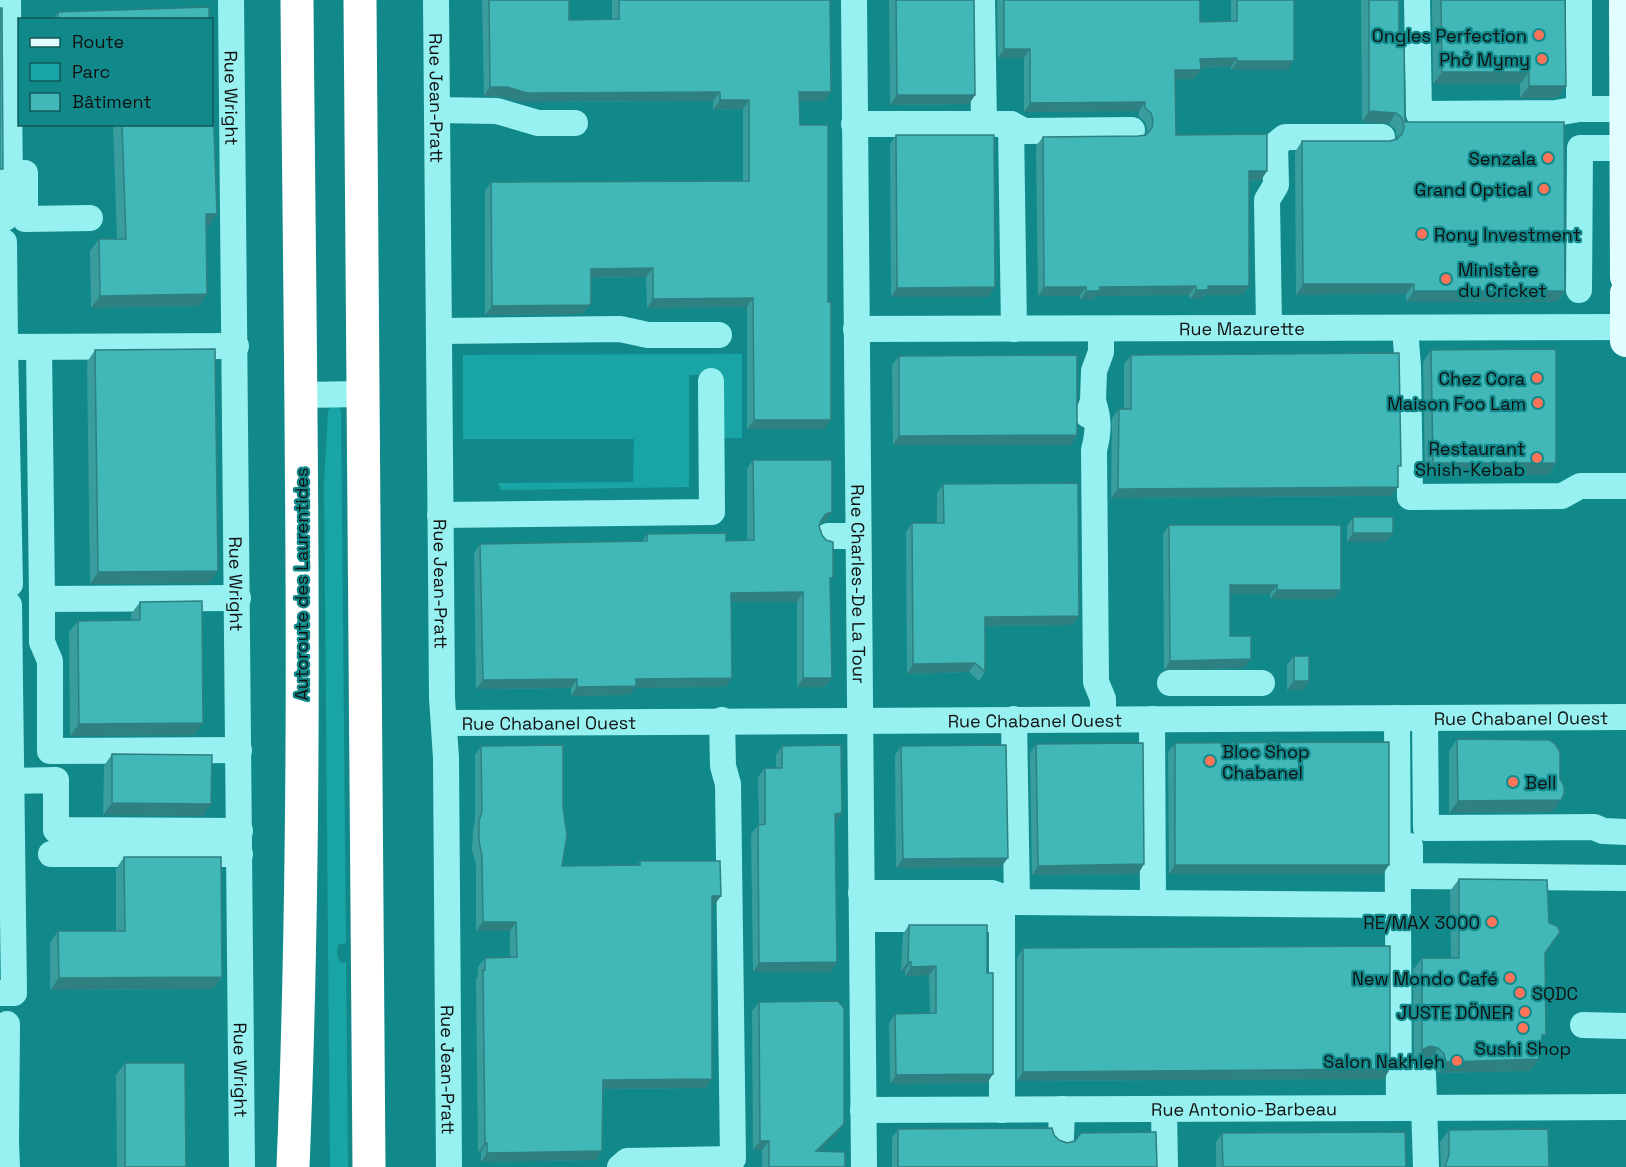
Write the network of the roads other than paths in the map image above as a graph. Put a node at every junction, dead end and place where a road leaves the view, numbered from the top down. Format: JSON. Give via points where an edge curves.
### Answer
{"nodes":[{"id":1,"x":8,"y":0,"type":"edge"},
{"id":2,"x":23,"y":0,"type":"edge"},
{"id":3,"x":231,"y":0,"type":"edge"},
{"id":4,"x":297,"y":0,"type":"edge"},
{"id":5,"x":360,"y":0,"type":"edge"},
{"id":6,"x":436,"y":0,"type":"edge"},
{"id":7,"x":854,"y":0,"type":"edge"},
{"id":8,"x":982,"y":0,"type":"edge"},
{"id":9,"x":1417,"y":0,"type":"edge"},
{"id":10,"x":1579,"y":0,"type":"edge"},
{"id":11,"x":1625,"y":0,"type":"edge"},
{"id":12,"x":23,"y":18,"type":"edge"},
{"id":13,"x":1579,"y":109,"type":"junction"},
{"id":14,"x":1625,"y":109,"type":"edge"},
{"id":15,"x":438,"y":111,"type":"junction"},
{"id":16,"x":575,"y":123,"type":"dead end"},
{"id":17,"x":854,"y":124,"type":"junction"},
{"id":18,"x":984,"y":124,"type":"junction"},
{"id":19,"x":1011,"y":124,"type":"junction"},
{"id":20,"x":24,"y":126,"type":"edge"},
{"id":21,"x":1132,"y":130,"type":"dead end"},
{"id":22,"x":1382,"y":137,"type":"dead end"},
{"id":23,"x":1625,"y":148,"type":"edge"},
{"id":24,"x":0,"y":218,"type":"edge"},
{"id":25,"x":90,"y":218,"type":"dead end"},
{"id":26,"x":0,"y":242,"type":"edge"},
{"id":27,"x":1626,"y":277,"type":"edge"},
{"id":28,"x":1579,"y":290,"type":"dead end"},
{"id":29,"x":1626,"y":293,"type":"edge"},
{"id":30,"x":1626,"y":327,"type":"edge"},
{"id":31,"x":1269,"y":328,"type":"junction"},
{"id":32,"x":1405,"y":328,"type":"junction"},
{"id":33,"x":856,"y":329,"type":"junction"},
{"id":34,"x":1014,"y":329,"type":"junction"},
{"id":35,"x":1101,"y":329,"type":"junction"},
{"id":36,"x":440,"y":331,"type":"junction"},
{"id":37,"x":720,"y":335,"type":"dead end"},
{"id":38,"x":1626,"y":341,"type":"edge"},
{"id":39,"x":236,"y":346,"type":"junction"},
{"id":40,"x":5,"y":347,"type":"junction"},
{"id":41,"x":39,"y":347,"type":"junction"},
{"id":42,"x":711,"y":381,"type":"dead end"},
{"id":43,"x":363,"y":394,"type":"junction"},
{"id":44,"x":300,"y":395,"type":"junction"},
{"id":45,"x":7,"y":453,"type":"junction"},
{"id":46,"x":40,"y":453,"type":"junction"},
{"id":47,"x":1626,"y":486,"type":"edge"},
{"id":48,"x":440,"y":515,"type":"junction"},
{"id":49,"x":9,"y":534,"type":"junction"},
{"id":50,"x":41,"y":534,"type":"junction"},
{"id":51,"x":828,"y":536,"type":"dead end"},
{"id":52,"x":858,"y":536,"type":"junction"},
{"id":53,"x":0,"y":584,"type":"edge"},
{"id":54,"x":238,"y":598,"type":"junction"},
{"id":55,"x":42,"y":599,"type":"junction"},
{"id":56,"x":0,"y":605,"type":"edge"},
{"id":57,"x":1170,"y":683,"type":"dead end"},
{"id":58,"x":1262,"y":683,"type":"dead end"},
{"id":59,"x":1626,"y":717,"type":"edge"},
{"id":60,"x":1411,"y":718,"type":"junction"},
{"id":61,"x":860,"y":719,"type":"junction"},
{"id":62,"x":1014,"y":719,"type":"junction"},
{"id":63,"x":1103,"y":719,"type":"junction"},
{"id":64,"x":1152,"y":719,"type":"junction"},
{"id":65,"x":722,"y":720,"type":"junction"},
{"id":66,"x":444,"y":723,"type":"junction"},
{"id":67,"x":239,"y":750,"type":"junction"},
{"id":68,"x":11,"y":781,"type":"junction"},
{"id":69,"x":1626,"y":832,"type":"edge"},
{"id":70,"x":240,"y":842,"type":"junction"},
{"id":71,"x":51,"y":854,"type":"dead end"},
{"id":72,"x":1404,"y":876,"type":"junction"},
{"id":73,"x":1626,"y":878,"type":"edge"},
{"id":74,"x":861,"y":893,"type":"junction"},
{"id":75,"x":1153,"y":902,"type":"junction"},
{"id":76,"x":1398,"y":905,"type":"junction"},
{"id":77,"x":1007,"y":906,"type":"junction"},
{"id":78,"x":862,"y":919,"type":"junction"},
{"id":79,"x":300,"y":992,"type":"junction"},
{"id":80,"x":0,"y":993,"type":"edge"},
{"id":81,"x":7,"y":1024,"type":"dead end"},
{"id":82,"x":1583,"y":1026,"type":"dead end"},
{"id":83,"x":1626,"y":1026,"type":"edge"},
{"id":84,"x":1430,"y":1073,"type":"dead end"},
{"id":85,"x":1626,"y":1107,"type":"edge"},
{"id":86,"x":1420,"y":1108,"type":"junction"},
{"id":87,"x":1062,"y":1109,"type":"junction"},
{"id":88,"x":1164,"y":1109,"type":"junction"},
{"id":89,"x":863,"y":1110,"type":"junction"},
{"id":90,"x":1002,"y":1110,"type":"junction"},
{"id":91,"x":1061,"y":1137,"type":"dead end"},
{"id":92,"x":4,"y":1150,"type":"edge"},
{"id":93,"x":242,"y":1167,"type":"edge"},
{"id":94,"x":294,"y":1167,"type":"edge"},
{"id":95,"x":305,"y":1167,"type":"edge"},
{"id":96,"x":369,"y":1167,"type":"edge"},
{"id":97,"x":449,"y":1167,"type":"edge"},
{"id":98,"x":620,"y":1167,"type":"edge"},
{"id":99,"x":864,"y":1167,"type":"edge"},
{"id":100,"x":1165,"y":1167,"type":"edge"},
{"id":101,"x":1426,"y":1167,"type":"edge"}],
"edges":[{"from":1,"to":24,"type":"street","via":[[10,186],[5,218]]},
{"from":2,"to":12,"type":"street"},
{"from":3,"to":39,"type":"street","name":"Rue Wright"},
{"from":4,"to":44,"type":"highway","name":"Autoroute des Laurentides"},
{"from":5,"to":43,"type":"highway"},
{"from":6,"to":15,"type":"street","name":"Rue Jean-Pratt"},
{"from":7,"to":17,"type":"street","name":"Rue Charles-De La Tour"},
{"from":8,"to":18,"type":"street"},
{"from":9,"to":13,"type":"street","via":[[1419,114],[1556,113]]},
{"from":10,"to":13,"type":"street"},
{"from":11,"to":14,"type":"main road"},
{"from":13,"to":14,"type":"street"},
{"from":14,"to":23,"type":"main road"},
{"from":15,"to":16,"type":"street","via":[[496,111],[538,123]]},
{"from":15,"to":36,"type":"street","name":"Rue Jean-Pratt"},
{"from":17,"to":18,"type":"street"},
{"from":17,"to":33,"type":"street","name":"Rue Charles-De La Tour"},
{"from":18,"to":19,"type":"street"},
{"from":19,"to":21,"type":"street","via":[[1024,131]]},
{"from":19,"to":34,"type":"street"},
{"from":20,"to":25,"type":"street","via":[[25,219]]},
{"from":22,"to":31,"type":"street","via":[[1285,138],[1275,144],[1276,185],[1267,200]]},
{"from":23,"to":27,"type":"main road"},
{"from":23,"to":28,"type":"street","via":[[1580,148]]},
{"from":26,"to":40,"type":"street","via":[[4,242]]},
{"from":29,"to":30,"type":"main road"},
{"from":30,"to":32,"type":"street","name":"Rue Mazurette"},
{"from":30,"to":38,"type":"main road"},
{"from":31,"to":32,"type":"street","name":"Rue Mazurette"},
{"from":31,"to":35,"type":"street","name":"Rue Mazurette"},
{"from":32,"to":47,"type":"street","via":[[1410,497],[1562,496],[1580,486]]},
{"from":33,"to":34,"type":"street","name":"Rue Mazurette"},
{"from":33,"to":52,"type":"street","name":"Rue Charles-De La Tour"},
{"from":34,"to":35,"type":"street","name":"Rue Mazurette"},
{"from":35,"to":63,"type":"street","via":[[1093,400],[1099,418],[1094,450],[1096,682],[1103,699]]},
{"from":36,"to":37,"type":"street","via":[[620,329],[648,335]]},
{"from":36,"to":48,"type":"street","name":"Rue Jean-Pratt"},
{"from":39,"to":41,"type":"street"},
{"from":39,"to":54,"type":"street","name":"Rue Wright"},
{"from":40,"to":41,"type":"street"},
{"from":40,"to":45,"type":"street"},
{"from":41,"to":46,"type":"street"},
{"from":42,"to":48,"type":"street","via":[[712,512]]},
{"from":43,"to":44,"type":"street"},
{"from":43,"to":96,"type":"highway"},
{"from":44,"to":79,"type":"highway","name":"Autoroute des Laurentides"},
{"from":45,"to":46,"type":"street"},
{"from":45,"to":49,"type":"street"},
{"from":46,"to":50,"type":"street"},
{"from":48,"to":66,"type":"street","name":"Rue Jean-Pratt"},
{"from":49,"to":50,"type":"street"},
{"from":49,"to":53,"type":"street","via":[[10,584]]},
{"from":50,"to":55,"type":"street"},
{"from":51,"to":52,"type":"street"},
{"from":52,"to":61,"type":"street","name":"Rue Charles-De La Tour"},
{"from":54,"to":55,"type":"street"},
{"from":54,"to":67,"type":"street","name":"Rue Wright"},
{"from":55,"to":67,"type":"street","via":[[42,642],[50,661],[50,751]]},
{"from":56,"to":68,"type":"street","via":[[9,605]]},
{"from":57,"to":58,"type":"street"},
{"from":59,"to":60,"type":"street","name":"Rue Chabanel Ouest"},
{"from":60,"to":64,"type":"street","name":"Rue Chabanel Ouest"},
{"from":60,"to":69,"type":"street","via":[[1426,828],[1594,827]]},
{"from":60,"to":72,"type":"street"},
{"from":61,"to":62,"type":"street","name":"Rue Chabanel Ouest"},
{"from":61,"to":65,"type":"street","name":"Rue Chabanel Ouest"},
{"from":61,"to":74,"type":"street","name":"Rue Charles-De La Tour"},
{"from":62,"to":63,"type":"street","name":"Rue Chabanel Ouest"},
{"from":62,"to":77,"type":"street"},
{"from":63,"to":64,"type":"street","name":"Rue Chabanel Ouest"},
{"from":64,"to":75,"type":"street"},
{"from":65,"to":66,"type":"street","name":"Rue Chabanel Ouest"},
{"from":65,"to":98,"type":"street","via":[[723,766],[728,784],[733,1159],[627,1161]]},
{"from":66,"to":97,"type":"street","name":"Rue Jean-Pratt"},
{"from":67,"to":70,"type":"street","name":"Rue Wright"},
{"from":68,"to":70,"type":"street","via":[[56,780],[57,830]]},
{"from":68,"to":80,"type":"street","via":[[14,993]]},
{"from":70,"to":71,"type":"street"},
{"from":70,"to":93,"type":"street","name":"Rue Wright"},
{"from":72,"to":73,"type":"street"},
{"from":72,"to":76,"type":"street"},
{"from":74,"to":77,"type":"street","via":[[992,893]]},
{"from":74,"to":78,"type":"street","name":"Rue Charles-De La Tour"},
{"from":75,"to":76,"type":"street"},
{"from":75,"to":77,"type":"street"},
{"from":76,"to":86,"type":"street"},
{"from":77,"to":78,"type":"street"},
{"from":77,"to":90,"type":"street"},
{"from":78,"to":89,"type":"street","name":"Rue Charles-De La Tour"},
{"from":79,"to":94,"type":"highway","name":"Autoroute des Laurentides"},
{"from":79,"to":95,"type":"highway"},
{"from":81,"to":92,"type":"street"},
{"from":82,"to":83,"type":"street"},
{"from":84,"to":86,"type":"street"},
{"from":85,"to":86,"type":"street","name":"Rue Antonio-Barbeau"},
{"from":86,"to":88,"type":"street","name":"Rue Antonio-Barbeau"},
{"from":86,"to":101,"type":"street"},
{"from":87,"to":88,"type":"street","name":"Rue Antonio-Barbeau"},
{"from":87,"to":90,"type":"street","name":"Rue Antonio-Barbeau"},
{"from":87,"to":91,"type":"street"},
{"from":88,"to":100,"type":"street"},
{"from":89,"to":90,"type":"street","name":"Rue Antonio-Barbeau"},
{"from":89,"to":99,"type":"street","name":"Rue Charles-De La Tour"}]}
